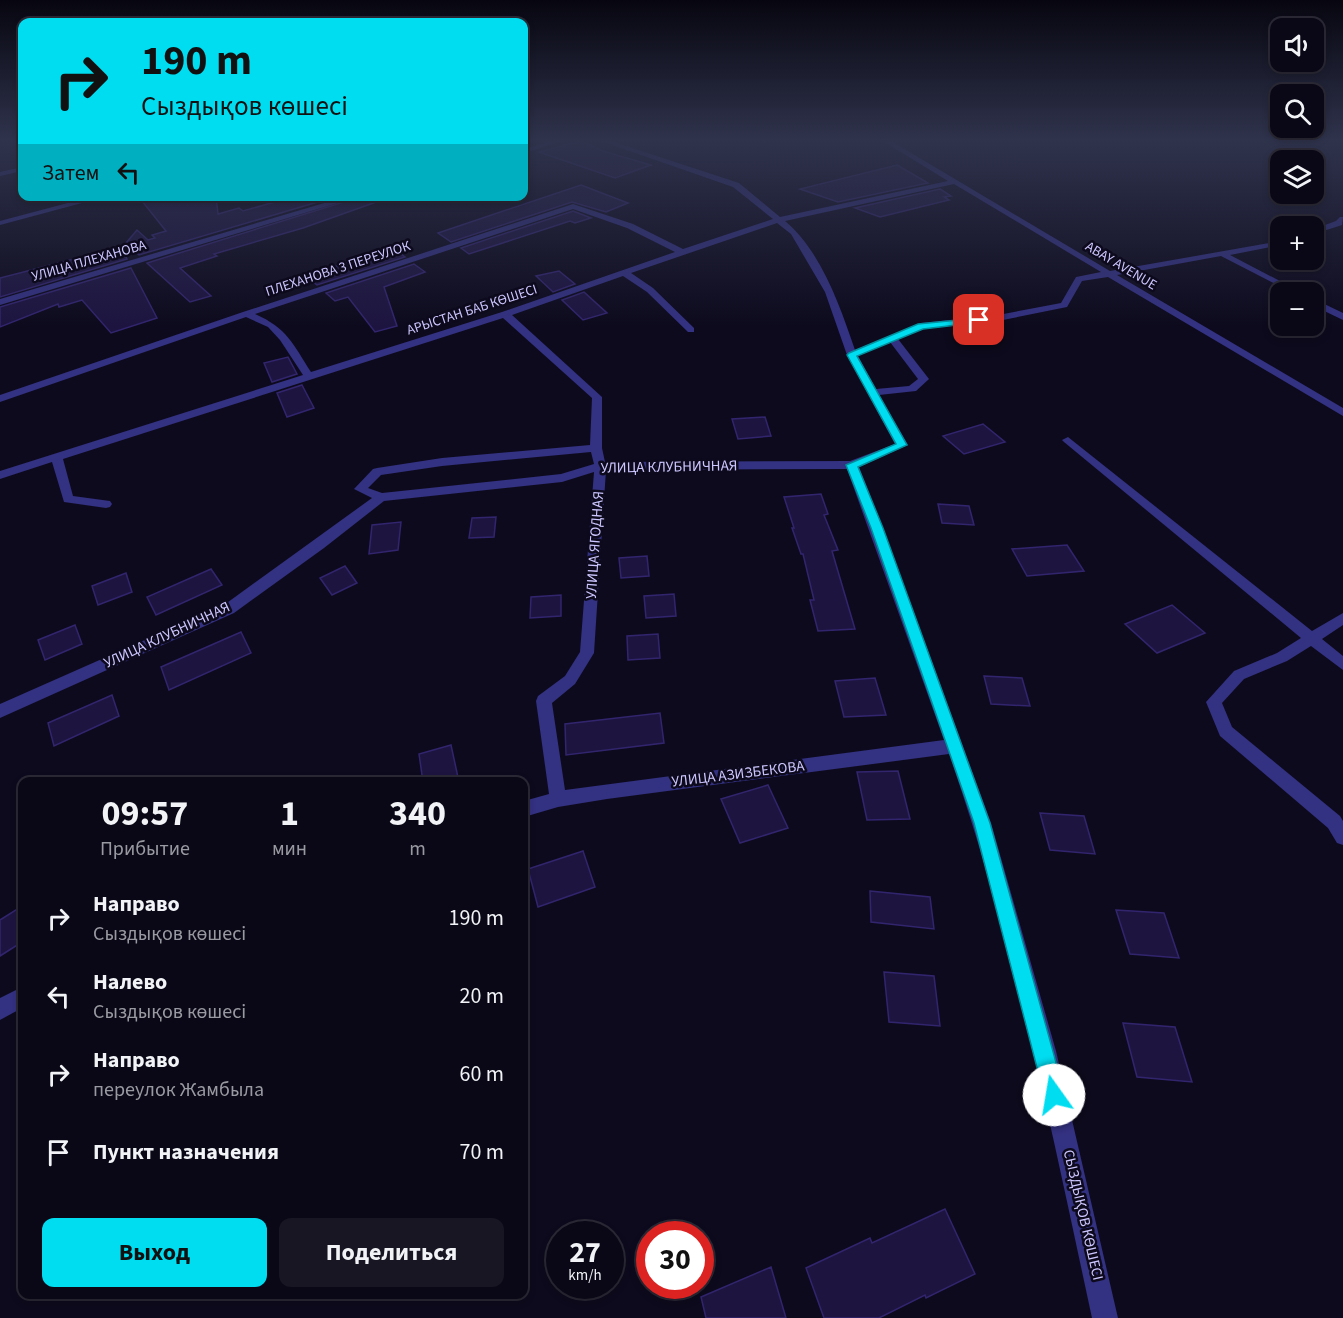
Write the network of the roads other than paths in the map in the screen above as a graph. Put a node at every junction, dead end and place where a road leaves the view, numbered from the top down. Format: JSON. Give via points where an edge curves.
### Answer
{"nodes":[{"id":1,"x":80,"y":203,"type":"edge"},
{"id":2,"x":336,"y":203,"type":"edge"},
{"id":3,"x":758,"y":203,"type":"edge"},
{"id":4,"x":860,"y":203,"type":"edge"},
{"id":5,"x":988,"y":203,"type":"edge"},
{"id":6,"x":1343,"y":219,"type":"edge"},
{"id":7,"x":779,"y":220,"type":"junction"},
{"id":8,"x":0,"y":223,"type":"edge"},
{"id":9,"x":1324,"y":228,"type":"edge"},
{"id":10,"x":1270,"y":245,"type":"edge"},
{"id":11,"x":682,"y":252,"type":"junction"},
{"id":12,"x":1221,"y":253,"type":"junction"},
{"id":13,"x":624,"y":272,"type":"junction"},
{"id":14,"x":1106,"y":273,"type":"junction"},
{"id":15,"x":1278,"y":282,"type":"edge"},
{"id":16,"x":0,"y":302,"type":"edge"},
{"id":17,"x":1324,"y":307,"type":"edge"},
{"id":18,"x":246,"y":314,"type":"junction"},
{"id":19,"x":506,"y":314,"type":"junction"},
{"id":20,"x":1343,"y":317,"type":"edge"},
{"id":21,"x":691,"y":330,"type":"dead end"},
{"id":22,"x":892,"y":338,"type":"junction"},
{"id":23,"x":852,"y":355,"type":"junction"},
{"id":24,"x":308,"y":375,"type":"junction"},
{"id":25,"x":872,"y":392,"type":"junction"},
{"id":26,"x":0,"y":399,"type":"edge"},
{"id":27,"x":1343,"y":413,"type":"edge"},
{"id":28,"x":1068,"y":440,"type":"dead end"},
{"id":29,"x":596,"y":448,"type":"junction"},
{"id":30,"x":57,"y":457,"type":"junction"},
{"id":31,"x":852,"y":465,"type":"junction"},
{"id":32,"x":600,"y":466,"type":"junction"},
{"id":33,"x":0,"y":475,"type":"edge"},
{"id":34,"x":381,"y":496,"type":"junction"},
{"id":35,"x":106,"y":504,"type":"dead end"},
{"id":36,"x":1343,"y":618,"type":"edge"},
{"id":37,"x":1310,"y":638,"type":"junction"},
{"id":38,"x":1343,"y":664,"type":"edge"},
{"id":39,"x":0,"y":711,"type":"edge"},
{"id":40,"x":953,"y":746,"type":"junction"},
{"id":41,"x":558,"y":799,"type":"junction"},
{"id":42,"x":528,"y":808,"type":"edge"},
{"id":43,"x":1343,"y":837,"type":"edge"},
{"id":44,"x":18,"y":999,"type":"edge"},
{"id":45,"x":0,"y":1010,"type":"edge"},
{"id":46,"x":1105,"y":1318,"type":"edge"}],
"edges":[{"from":1,"to":8,"type":"street"},
{"from":2,"to":16,"type":"street","name":"УЛИЦА ПЛЕХАНОВА"},
{"from":3,"to":7,"type":"street"},
{"from":4,"to":7,"type":"street","name":"АРЫСТАН БАБ КӨШЕСІ"},
{"from":5,"to":14,"type":"street","name":"ABAY AVENUE"},
{"from":6,"to":9,"type":"street"},
{"from":7,"to":11,"type":"street","name":"АРЫСТАН БАБ КӨШЕСІ"},
{"from":7,"to":23,"type":"street","via":[[794,233],[830,292]]},
{"from":10,"to":12,"type":"street"},
{"from":11,"to":13,"type":"street","name":"АРЫСТАН БАБ КӨШЕСІ"},
{"from":11,"to":18,"type":"street","name":"ПЛЕХАНОВА 3 ПЕРЕУЛОК","via":[[630,226],[573,206]]},
{"from":12,"to":14,"type":"street"},
{"from":12,"to":15,"type":"street"},
{"from":13,"to":19,"type":"street","name":"АРЫСТАН БАБ КӨШЕСІ"},
{"from":13,"to":21,"type":"street","via":[[650,290]]},
{"from":14,"to":22,"type":"street","via":[[1079,279],[1064,305],[998,318],[921,326]]},
{"from":14,"to":27,"type":"street","name":"ABAY AVENUE"},
{"from":17,"to":20,"type":"street"},
{"from":18,"to":24,"type":"street","via":[[271,325]]},
{"from":18,"to":26,"type":"street","name":"ПЛЕХАНОВА 3 ПЕРЕУЛОК"},
{"from":19,"to":24,"type":"street","name":"АРЫСТАН БАБ КӨШЕСІ"},
{"from":19,"to":29,"type":"street","name":"УЛИЦА ЯГОДНАЯ","via":[[597,397]]},
{"from":22,"to":23,"type":"street"},
{"from":22,"to":25,"type":"street","via":[[924,379],[912,389]]},
{"from":23,"to":25,"type":"street"},
{"from":24,"to":30,"type":"street","name":"АРЫСТАН БАБ КӨШЕСІ"},
{"from":25,"to":31,"type":"street","via":[[902,445]]},
{"from":28,"to":37,"type":"street"},
{"from":29,"to":32,"type":"street","name":"УЛИЦА ЯГОДНАЯ"},
{"from":29,"to":34,"type":"street","name":"УЛИЦА КЛУБНИЧНАЯ","via":[[377,472],[360,489]]},
{"from":30,"to":33,"type":"street","name":"АРЫСТАН БАБ КӨШЕСІ"},
{"from":30,"to":35,"type":"street","via":[[68,499]]},
{"from":31,"to":32,"type":"street","name":"УЛИЦА КЛУБНИЧНАЯ"},
{"from":31,"to":40,"type":"street","name":"СЫЗДЫҚОВ КӨШЕСІ"},
{"from":32,"to":34,"type":"street","name":"УЛИЦА КЛУБНИЧНАЯ","via":[[562,478]]},
{"from":32,"to":41,"type":"street","name":"УЛИЦА ЯГОДНАЯ","via":[[587,653],[570,680],[544,701]]},
{"from":34,"to":39,"type":"street","name":"УЛИЦА КЛУБНИЧНАЯ","via":[[229,609]]},
{"from":36,"to":37,"type":"street"},
{"from":37,"to":38,"type":"street"},
{"from":37,"to":43,"type":"street","via":[[1282,657],[1239,675],[1214,702],[1226,731],[1334,822]]},
{"from":40,"to":41,"type":"street","name":"УЛИЦА АЗИЗБЕКОВА"},
{"from":40,"to":46,"type":"street","name":"СЫЗДЫҚОВ КӨШЕСІ","via":[[982,823],[1041,1040]]},
{"from":41,"to":42,"type":"street","name":"УЛИЦА АЗИЗБЕКОВА"},
{"from":44,"to":45,"type":"street"}]}
